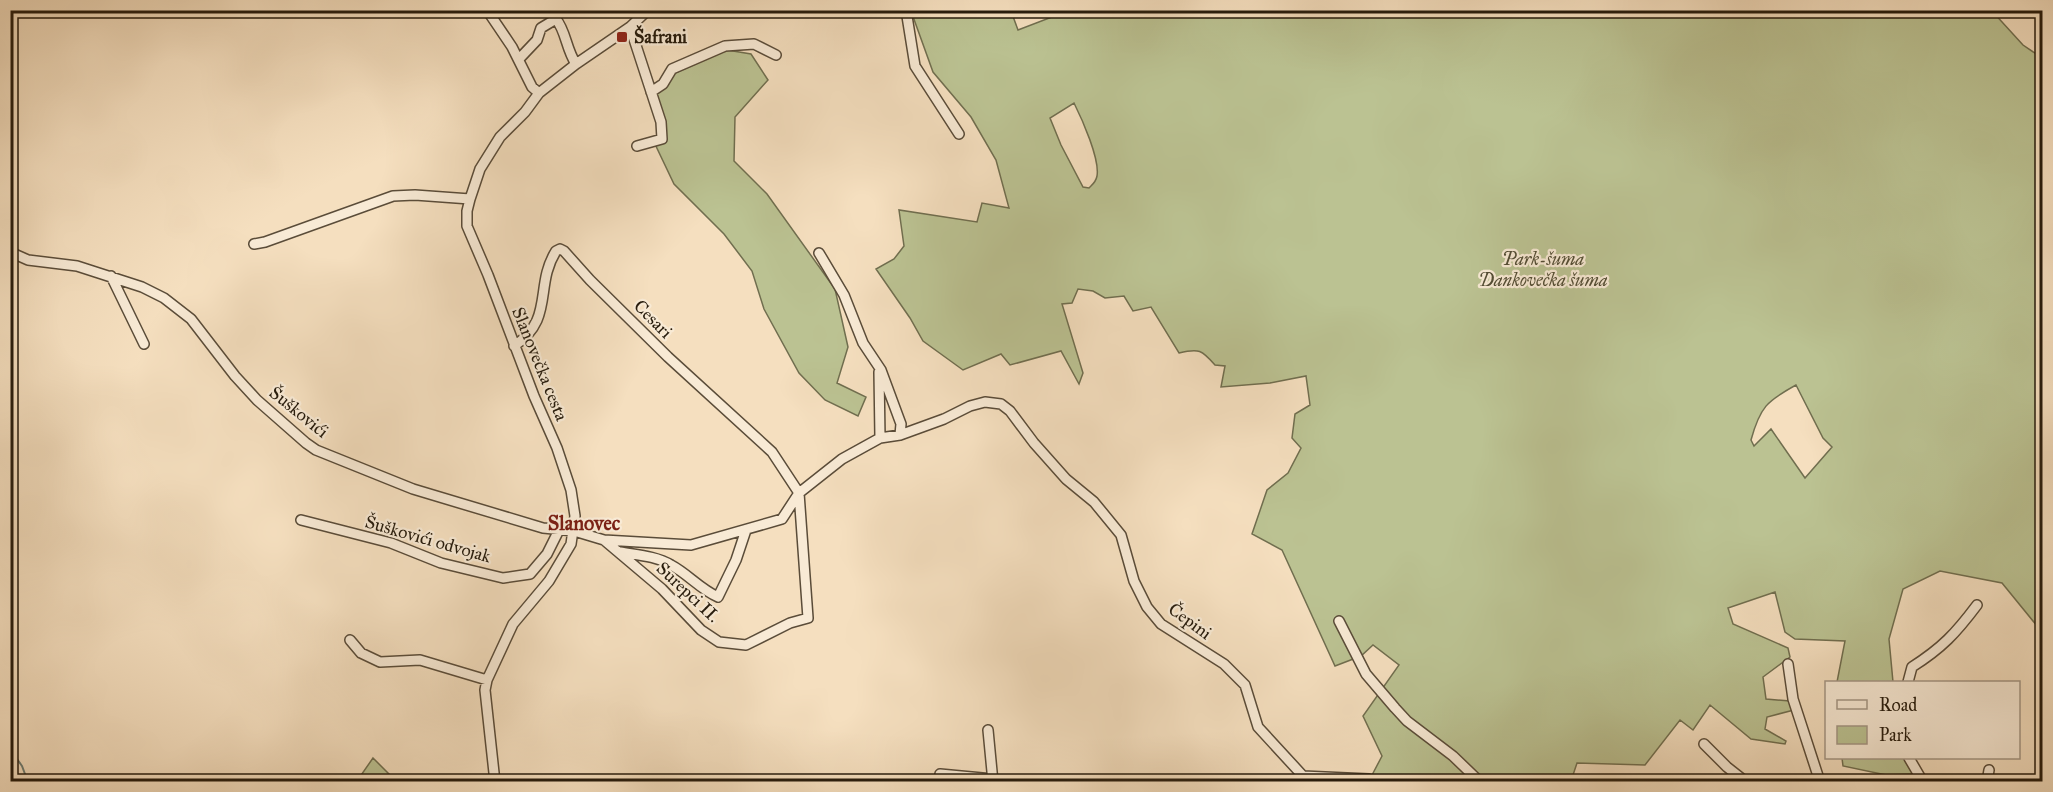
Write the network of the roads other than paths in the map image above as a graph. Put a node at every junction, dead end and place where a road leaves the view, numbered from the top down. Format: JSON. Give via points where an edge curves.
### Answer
{"nodes":[{"id":1,"x":488,"y":10,"type":"edge"},
{"id":2,"x":648,"y":10,"type":"edge"},
{"id":3,"x":906,"y":10,"type":"edge"},
{"id":4,"x":630,"y":27,"type":"junction"},
{"id":5,"x":776,"y":55,"type":"dead end"},
{"id":6,"x":519,"y":59,"type":"junction"},
{"id":7,"x":576,"y":64,"type":"junction"},
{"id":8,"x":651,"y":92,"type":"junction"},
{"id":9,"x":539,"y":93,"type":"junction"},
{"id":10,"x":959,"y":134,"type":"dead end"},
{"id":11,"x":637,"y":146,"type":"dead end"},
{"id":12,"x":470,"y":199,"type":"junction"},
{"id":13,"x":254,"y":244,"type":"dead end"},
{"id":14,"x":10,"y":252,"type":"edge"},
{"id":15,"x":819,"y":253,"type":"dead end"},
{"id":16,"x":111,"y":276,"type":"junction"},
{"id":17,"x":144,"y":344,"type":"dead end"},
{"id":18,"x":514,"y":346,"type":"junction"},
{"id":19,"x":879,"y":367,"type":"junction"},
{"id":20,"x":900,"y":435,"type":"junction"},
{"id":21,"x":880,"y":438,"type":"junction"},
{"id":22,"x":799,"y":493,"type":"junction"},
{"id":23,"x":301,"y":520,"type":"dead end"},
{"id":24,"x":559,"y":530,"type":"junction"},
{"id":25,"x":746,"y":530,"type":"junction"},
{"id":26,"x":574,"y":531,"type":"junction"},
{"id":27,"x":604,"y":540,"type":"junction"},
{"id":28,"x":618,"y":552,"type":"junction"},
{"id":29,"x":1977,"y":605,"type":"dead end"},
{"id":30,"x":1339,"y":621,"type":"dead end"},
{"id":31,"x":350,"y":640,"type":"dead end"},
{"id":32,"x":1788,"y":664,"type":"dead end"},
{"id":33,"x":487,"y":680,"type":"junction"},
{"id":34,"x":1908,"y":681,"type":"edge"},
{"id":35,"x":988,"y":730,"type":"dead end"},
{"id":36,"x":1704,"y":744,"type":"dead end"},
{"id":37,"x":1910,"y":759,"type":"edge"},
{"id":38,"x":1989,"y":770,"type":"dead end"},
{"id":39,"x":940,"y":774,"type":"dead end"},
{"id":40,"x":993,"y":780,"type":"edge"},
{"id":41,"x":495,"y":782,"type":"edge"},
{"id":42,"x":1371,"y":782,"type":"edge"},
{"id":43,"x":1480,"y":782,"type":"edge"},
{"id":44,"x":1746,"y":782,"type":"edge"},
{"id":45,"x":1820,"y":782,"type":"edge"},
{"id":46,"x":1923,"y":782,"type":"edge"},
{"id":47,"x":1988,"y":782,"type":"edge"}],
"edges":[{"from":1,"to":6,"type":"street"},
{"from":2,"to":4,"type":"street","name":"Slanovečka cesta"},
{"from":3,"to":10,"type":"street","via":[[915,66]]},
{"from":4,"to":7,"type":"street","name":"Slanovečka cesta"},
{"from":4,"to":8,"type":"street"},
{"from":5,"to":8,"type":"street","via":[[754,44],[725,46],[672,69],[663,84]]},
{"from":6,"to":7,"type":"street","via":[[537,40],[541,28],[556,19]]},
{"from":6,"to":9,"type":"street","via":[[525,76]]},
{"from":7,"to":9,"type":"street","name":"Slanovečka cesta"},
{"from":8,"to":11,"type":"street","via":[[662,139]]},
{"from":9,"to":12,"type":"street","name":"Slanovečka cesta","via":[[500,138],[480,169]]},
{"from":12,"to":13,"type":"street","via":[[393,196]]},
{"from":12,"to":18,"type":"street","name":"Slanovečka cesta","via":[[467,226]]},
{"from":14,"to":16,"type":"street","name":"Šuškovići","via":[[28,260],[71,264]]},
{"from":15,"to":19,"type":"street"},
{"from":16,"to":17,"type":"street"},
{"from":16,"to":24,"type":"street","name":"Šuškovići","via":[[164,298],[191,319],[257,400],[316,450],[412,489]]},
{"from":18,"to":22,"type":"street","name":"Cesari","via":[[538,322],[550,263],[560,249],[668,357],[772,452]]},
{"from":18,"to":26,"type":"street","name":"Slanovečka cesta","via":[[571,490]]},
{"from":19,"to":20,"type":"street","via":[[895,404]]},
{"from":19,"to":21,"type":"street"},
{"from":20,"to":21,"type":"street"},
{"from":20,"to":42,"type":"street","name":"Čepini","via":[[970,406],[985,402],[1001,404],[1121,535],[1134,581],[1161,624],[1224,664],[1245,685],[1258,727],[1303,776]]},
{"from":21,"to":22,"type":"street","via":[[842,459]]},
{"from":22,"to":25,"type":"street","via":[[782,519]]},
{"from":22,"to":28,"type":"street","name":"Surepci II.","via":[[808,618],[746,645],[719,642],[701,630],[662,589]]},
{"from":23,"to":24,"type":"street","name":"Šuškovići odvojak","via":[[503,578],[530,574],[547,554]]},
{"from":24,"to":26,"type":"street","name":"Šuškovići"},
{"from":25,"to":27,"type":"street","via":[[691,544]]},
{"from":25,"to":28,"type":"street","via":[[718,597],[669,564]]},
{"from":26,"to":27,"type":"street"},
{"from":26,"to":33,"type":"street","name":"Slanovečka cesta","via":[[571,544],[549,581],[513,624]]},
{"from":27,"to":28,"type":"street","name":"Surepci II."},
{"from":29,"to":34,"type":"street","via":[[1956,633],[1912,667]]},
{"from":30,"to":43,"type":"street","via":[[1366,674],[1395,708]]},
{"from":31,"to":33,"type":"street","via":[[361,653],[380,662],[420,660]]},
{"from":32,"to":45,"type":"street","via":[[1793,699]]},
{"from":33,"to":41,"type":"street","name":"Slanovečka cesta"},
{"from":35,"to":40,"type":"street"},
{"from":36,"to":44,"type":"street"},
{"from":37,"to":46,"type":"street"},
{"from":38,"to":47,"type":"street"},
{"from":39,"to":40,"type":"street"}]}
